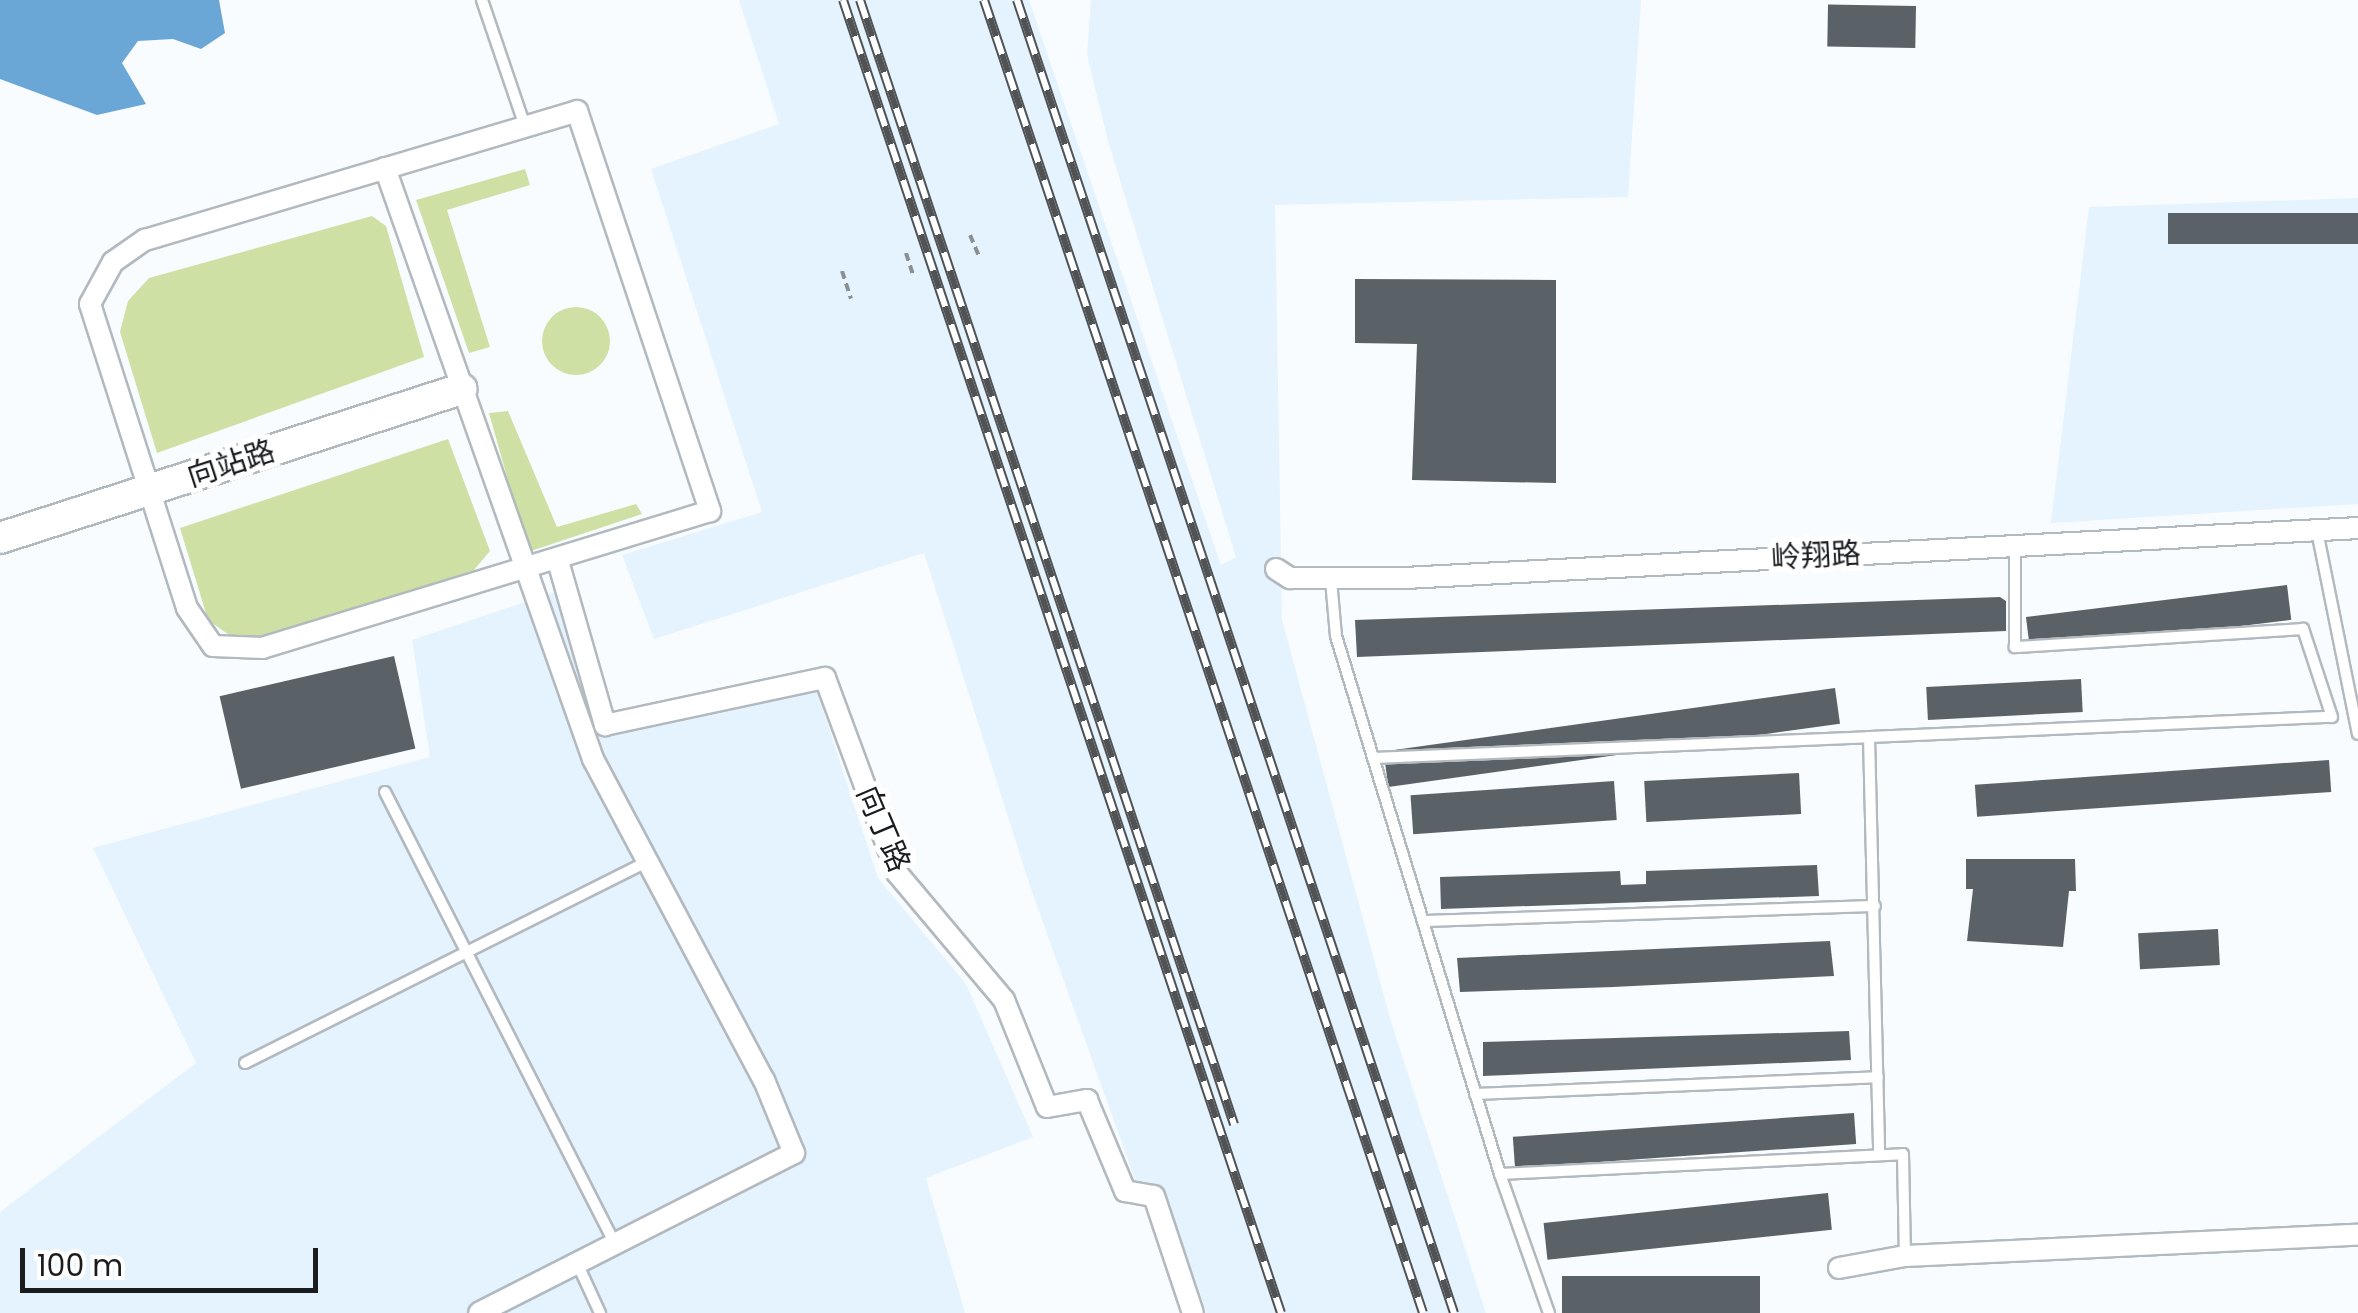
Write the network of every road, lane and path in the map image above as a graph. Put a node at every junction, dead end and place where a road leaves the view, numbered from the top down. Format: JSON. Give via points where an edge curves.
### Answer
{"nodes":[{"id":1,"x":482,"y":0,"type":"edge"},
{"id":2,"x":525,"y":126,"type":"junction"},
{"id":3,"x":385,"y":168,"type":"junction"},
{"id":4,"x":970,"y":236,"type":"dead end"},
{"id":5,"x":906,"y":252,"type":"dead end"},
{"id":6,"x":979,"y":256,"type":"dead end"},
{"id":7,"x":842,"y":272,"type":"dead end"},
{"id":8,"x":914,"y":277,"type":"dead end"},
{"id":9,"x":850,"y":299,"type":"dead end"},
{"id":10,"x":462,"y":389,"type":"junction"},
{"id":11,"x":149,"y":490,"type":"junction"},
{"id":12,"x":2358,"y":528,"type":"edge"},
{"id":13,"x":2318,"y":530,"type":"junction"},
{"id":14,"x":0,"y":538,"type":"edge"},
{"id":15,"x":2015,"y":546,"type":"junction"},
{"id":16,"x":558,"y":561,"type":"junction"},
{"id":17,"x":1276,"y":569,"type":"dead end"},
{"id":18,"x":526,"y":572,"type":"junction"},
{"id":19,"x":1331,"y":580,"type":"junction"},
{"id":20,"x":2358,"y":734,"type":"edge"},
{"id":21,"x":1869,"y":737,"type":"junction"},
{"id":22,"x":1373,"y":758,"type":"junction"},
{"id":23,"x":385,"y":792,"type":"dead end"},
{"id":24,"x":648,"y":862,"type":"junction"},
{"id":25,"x":1874,"y":906,"type":"junction"},
{"id":26,"x":1423,"y":921,"type":"junction"},
{"id":27,"x":466,"y":952,"type":"junction"},
{"id":28,"x":246,"y":1063,"type":"dead end"},
{"id":29,"x":1878,"y":1077,"type":"junction"},
{"id":30,"x":1475,"y":1094,"type":"junction"},
{"id":31,"x":1879,"y":1156,"type":"junction"},
{"id":32,"x":1500,"y":1174,"type":"junction"},
{"id":33,"x":2358,"y":1236,"type":"edge"},
{"id":34,"x":615,"y":1244,"type":"junction"},
{"id":35,"x":1905,"y":1256,"type":"junction"},
{"id":36,"x":578,"y":1263,"type":"junction"},
{"id":37,"x":1839,"y":1268,"type":"dead end"},
{"id":38,"x":478,"y":1313,"type":"edge"},
{"id":39,"x":600,"y":1313,"type":"edge"},
{"id":40,"x":1193,"y":1313,"type":"edge"},
{"id":41,"x":1550,"y":1313,"type":"edge"}],
"edges":[{"from":1,"to":2,"type":"lane"},
{"from":2,"to":3,"type":"street"},
{"from":2,"to":16,"type":"street","via":[[577,111],[710,512]]},
{"from":3,"to":10,"type":"street"},
{"from":3,"to":11,"type":"street","via":[[145,240],[113,262],[90,304]]},
{"from":4,"to":6,"type":"path"},
{"from":5,"to":8,"type":"path"},
{"from":7,"to":9,"type":"path"},
{"from":10,"to":11,"type":"street","name":"向站路"},
{"from":10,"to":18,"type":"street"},
{"from":11,"to":14,"type":"street","name":"向站路"},
{"from":11,"to":18,"type":"street","via":[[187,608],[213,646],[263,648]]},
{"from":12,"to":13,"type":"street","name":"岭翔路"},
{"from":13,"to":15,"type":"street","name":"岭翔路"},
{"from":13,"to":20,"type":"lane"},
{"from":15,"to":19,"type":"street","name":"岭翔路"},
{"from":15,"to":21,"type":"lane","via":[[2015,647],[2303,629],[2332,716]]},
{"from":16,"to":18,"type":"street"},
{"from":16,"to":40,"type":"street","name":"向丁路","via":[[605,724],[825,678],[896,873],[1004,1000],[1047,1107],[1087,1100],[1125,1191],[1154,1196]]},
{"from":17,"to":19,"type":"street","name":"岭翔路","via":[[1290,578]]},
{"from":18,"to":24,"type":"street","via":[[594,759]]},
{"from":19,"to":22,"type":"lane","via":[[1336,636]]},
{"from":21,"to":22,"type":"lane"},
{"from":21,"to":25,"type":"lane"},
{"from":22,"to":26,"type":"lane"},
{"from":23,"to":27,"type":"lane"},
{"from":24,"to":27,"type":"lane"},
{"from":24,"to":34,"type":"street","via":[[764,1080],[794,1153]]},
{"from":25,"to":26,"type":"lane"},
{"from":25,"to":29,"type":"lane"},
{"from":26,"to":30,"type":"lane"},
{"from":27,"to":28,"type":"lane"},
{"from":27,"to":34,"type":"lane"},
{"from":29,"to":30,"type":"lane"},
{"from":29,"to":31,"type":"lane"},
{"from":30,"to":32,"type":"lane"},
{"from":31,"to":32,"type":"lane"},
{"from":31,"to":35,"type":"lane","via":[[1903,1154]]},
{"from":32,"to":41,"type":"lane"},
{"from":33,"to":35,"type":"street"},
{"from":34,"to":36,"type":"street"},
{"from":35,"to":37,"type":"street"},
{"from":36,"to":38,"type":"street"},
{"from":36,"to":39,"type":"lane"}]}
